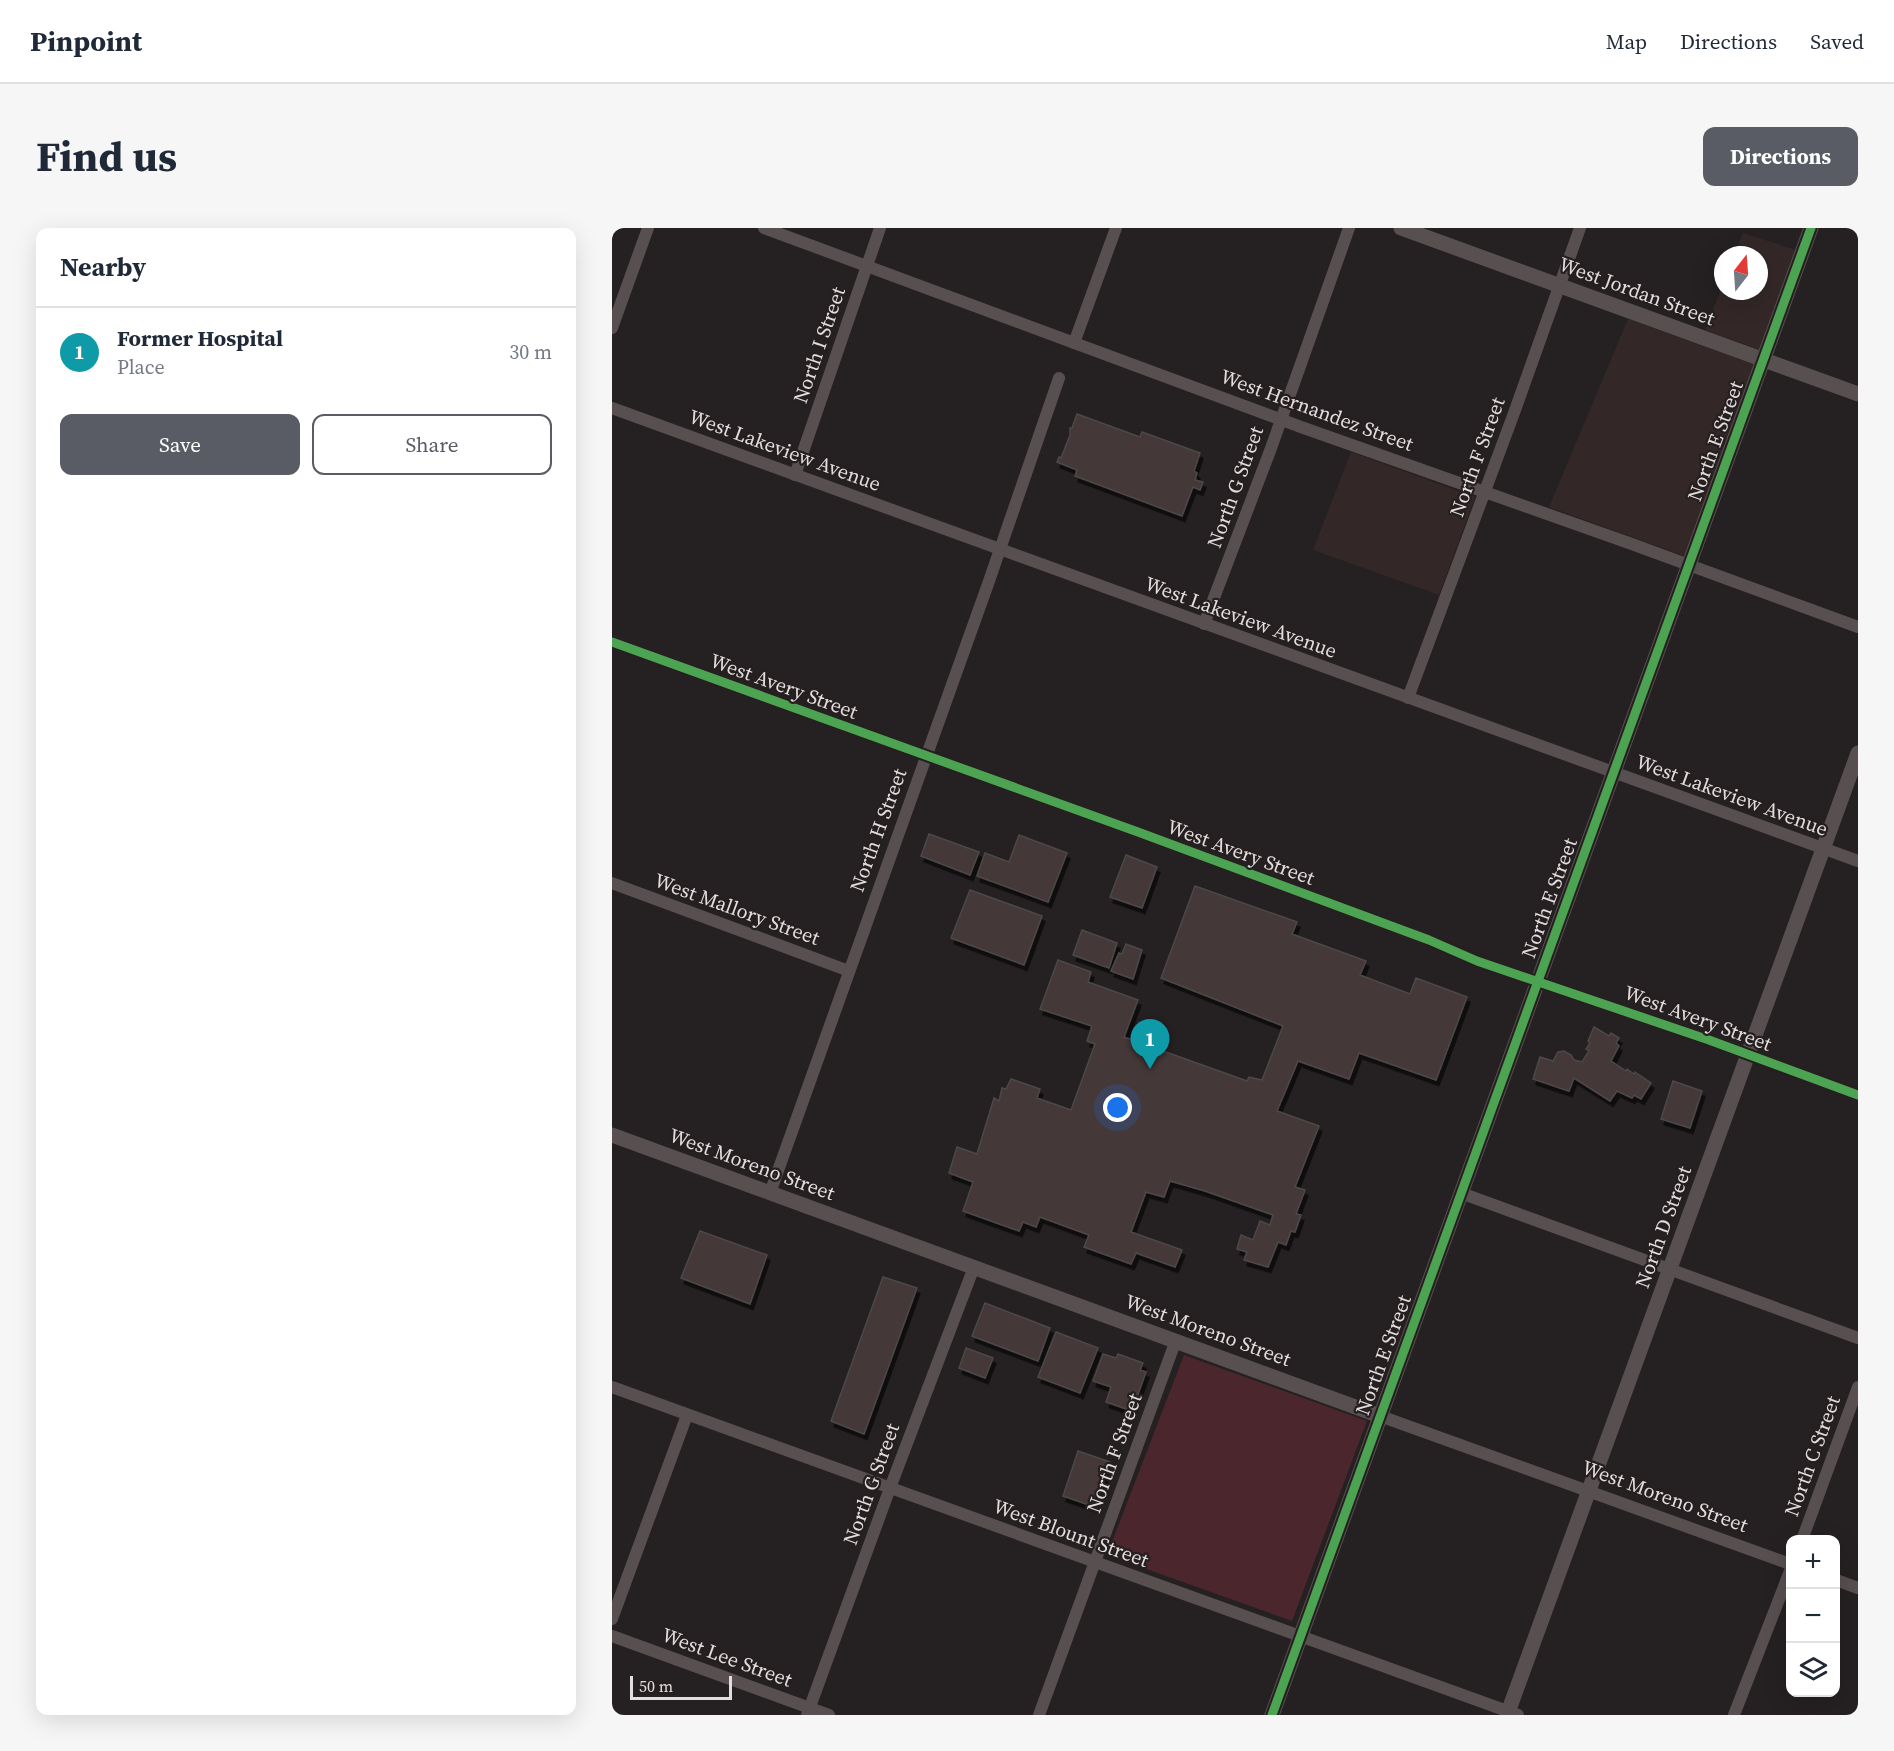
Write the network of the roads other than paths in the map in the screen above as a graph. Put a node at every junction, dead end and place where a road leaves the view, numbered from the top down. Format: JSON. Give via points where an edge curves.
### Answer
{"nodes":[{"id":1,"x":648,"y":228,"type":"edge"},
{"id":2,"x":764,"y":228,"type":"edge"},
{"id":3,"x":880,"y":228,"type":"edge"},
{"id":4,"x":1116,"y":228,"type":"edge"},
{"id":5,"x":1348,"y":228,"type":"edge"},
{"id":6,"x":1401,"y":228,"type":"edge"},
{"id":7,"x":1580,"y":228,"type":"edge"},
{"id":8,"x":1811,"y":228,"type":"edge"},
{"id":9,"x":867,"y":266,"type":"junction"},
{"id":10,"x":1559,"y":285,"type":"junction"},
{"id":11,"x":612,"y":327,"type":"edge"},
{"id":12,"x":1074,"y":343,"type":"junction"},
{"id":13,"x":1764,"y":360,"type":"junction"},
{"id":14,"x":1059,"y":378,"type":"dead end"},
{"id":15,"x":1858,"y":394,"type":"edge"},
{"id":16,"x":612,"y":408,"type":"edge"},
{"id":17,"x":1281,"y":419,"type":"junction"},
{"id":18,"x":795,"y":475,"type":"junction"},
{"id":19,"x":1485,"y":492,"type":"junction"},
{"id":20,"x":1000,"y":550,"type":"junction"},
{"id":21,"x":1689,"y":566,"type":"junction"},
{"id":22,"x":1204,"y":624,"type":"junction"},
{"id":23,"x":1858,"y":627,"type":"edge"},
{"id":24,"x":612,"y":642,"type":"edge"},
{"id":25,"x":1408,"y":698,"type":"junction"},
{"id":26,"x":1858,"y":753,"type":"edge"},
{"id":27,"x":925,"y":756,"type":"junction"},
{"id":28,"x":1614,"y":772,"type":"junction"},
{"id":29,"x":1823,"y":849,"type":"junction"},
{"id":30,"x":1858,"y":861,"type":"edge"},
{"id":31,"x":612,"y":883,"type":"edge"},
{"id":32,"x":849,"y":971,"type":"junction"},
{"id":33,"x":1538,"y":981,"type":"junction"},
{"id":34,"x":1748,"y":1055,"type":"junction"},
{"id":35,"x":1858,"y":1095,"type":"edge"},
{"id":36,"x":612,"y":1135,"type":"edge"},
{"id":37,"x":770,"y":1192,"type":"junction"},
{"id":38,"x":1461,"y":1193,"type":"junction"},
{"id":39,"x":974,"y":1267,"type":"junction"},
{"id":40,"x":1670,"y":1269,"type":"junction"},
{"id":41,"x":1858,"y":1338,"type":"edge"},
{"id":42,"x":1176,"y":1340,"type":"junction"},
{"id":43,"x":612,"y":1387,"type":"edge"},
{"id":44,"x":1858,"y":1387,"type":"edge"},
{"id":45,"x":687,"y":1415,"type":"junction"},
{"id":46,"x":1380,"y":1416,"type":"junction"},
{"id":47,"x":890,"y":1488,"type":"junction"},
{"id":48,"x":1589,"y":1491,"type":"junction"},
{"id":49,"x":1803,"y":1535,"type":"edge"},
{"id":50,"x":1095,"y":1562,"type":"junction"},
{"id":51,"x":1786,"y":1562,"type":"edge"},
{"id":52,"x":1840,"y":1581,"type":"edge"},
{"id":53,"x":1786,"y":1584,"type":"edge"},
{"id":54,"x":1858,"y":1588,"type":"edge"},
{"id":55,"x":612,"y":1619,"type":"edge"},
{"id":56,"x":612,"y":1636,"type":"edge"},
{"id":57,"x":1300,"y":1636,"type":"junction"},
{"id":58,"x":809,"y":1712,"type":"edge"},
{"id":59,"x":1511,"y":1714,"type":"edge"},
{"id":60,"x":829,"y":1715,"type":"edge"},
{"id":61,"x":1039,"y":1715,"type":"edge"},
{"id":62,"x":1272,"y":1715,"type":"edge"},
{"id":63,"x":1734,"y":1715,"type":"edge"}],
"edges":[{"from":1,"to":11,"type":"street"},
{"from":2,"to":9,"type":"street","name":"West Hernandez Street"},
{"from":3,"to":9,"type":"street","name":"North I Street"},
{"from":4,"to":12,"type":"street"},
{"from":5,"to":17,"type":"street","name":"North G Street"},
{"from":6,"to":10,"type":"street","name":"West Jordan Street"},
{"from":7,"to":10,"type":"street","name":"North F Street"},
{"from":8,"to":13,"type":"street","name":"North E Street"},
{"from":9,"to":12,"type":"street","name":"West Hernandez Street"},
{"from":9,"to":18,"type":"street","name":"North I Street"},
{"from":10,"to":13,"type":"street","name":"West Jordan Street"},
{"from":10,"to":19,"type":"street","name":"North F Street"},
{"from":12,"to":17,"type":"street","name":"West Hernandez Street"},
{"from":13,"to":15,"type":"street","name":"West Jordan Street"},
{"from":13,"to":21,"type":"street","name":"North E Street"},
{"from":14,"to":20,"type":"street","name":"North H Street"},
{"from":16,"to":18,"type":"street","name":"West Lakeview Avenue"},
{"from":17,"to":19,"type":"street","name":"West Hernandez Street"},
{"from":17,"to":22,"type":"street","name":"North G Street"},
{"from":18,"to":20,"type":"street","name":"West Lakeview Avenue"},
{"from":19,"to":21,"type":"street","name":"West Hernandez Street"},
{"from":19,"to":25,"type":"street","name":"North F Street"},
{"from":20,"to":22,"type":"street","name":"West Lakeview Avenue"},
{"from":20,"to":27,"type":"street","name":"North H Street"},
{"from":21,"to":23,"type":"street","name":"West Hernandez Street"},
{"from":21,"to":28,"type":"street","name":"North E Street"},
{"from":22,"to":25,"type":"street","name":"West Lakeview Avenue"},
{"from":24,"to":27,"type":"street","name":"West Avery Street"},
{"from":25,"to":28,"type":"street","name":"West Lakeview Avenue"},
{"from":26,"to":29,"type":"street","name":"North D Street"},
{"from":27,"to":32,"type":"street","name":"North H Street"},
{"from":27,"to":33,"type":"street","name":"West Avery Street"},
{"from":28,"to":29,"type":"street","name":"West Lakeview Avenue"},
{"from":28,"to":33,"type":"street","name":"North E Street"},
{"from":29,"to":30,"type":"street","name":"West Lakeview Avenue"},
{"from":29,"to":34,"type":"street","name":"North D Street"},
{"from":31,"to":32,"type":"street","name":"West Mallory Street"},
{"from":32,"to":37,"type":"street","name":"North H Street"},
{"from":33,"to":34,"type":"street","name":"West Avery Street"},
{"from":33,"to":38,"type":"street","name":"North E Street"},
{"from":34,"to":35,"type":"street","name":"West Avery Street"},
{"from":34,"to":40,"type":"street","name":"North D Street"},
{"from":36,"to":37,"type":"street","name":"West Moreno Street"},
{"from":37,"to":39,"type":"street","name":"West Moreno Street"},
{"from":38,"to":40,"type":"street"},
{"from":38,"to":46,"type":"street","name":"North E Street"},
{"from":39,"to":42,"type":"street","name":"West Moreno Street"},
{"from":39,"to":47,"type":"street","name":"North G Street"},
{"from":40,"to":41,"type":"street"},
{"from":40,"to":48,"type":"street","name":"North D Street"},
{"from":42,"to":46,"type":"street","name":"West Moreno Street"},
{"from":42,"to":50,"type":"street","name":"North F Street"},
{"from":43,"to":45,"type":"street","name":"West Blount Street"},
{"from":44,"to":49,"type":"street","name":"North C Street"},
{"from":45,"to":47,"type":"street","name":"West Blount Street"},
{"from":45,"to":55,"type":"street"},
{"from":46,"to":48,"type":"street","name":"West Moreno Street"},
{"from":46,"to":57,"type":"street","name":"North E Street"},
{"from":47,"to":50,"type":"street","name":"West Blount Street"},
{"from":47,"to":58,"type":"street","name":"North G Street"},
{"from":48,"to":51,"type":"street","name":"West Moreno Street"},
{"from":48,"to":59,"type":"street","name":"North D Street"},
{"from":50,"to":57,"type":"street","name":"West Blount Street"},
{"from":50,"to":61,"type":"street","name":"North F Street"},
{"from":52,"to":54,"type":"street"},
{"from":53,"to":63,"type":"street"},
{"from":56,"to":58,"type":"street","name":"West Lee Street"},
{"from":57,"to":59,"type":"street","name":"West Blount Street"},
{"from":57,"to":62,"type":"street","name":"North E Street"},
{"from":58,"to":60,"type":"street","name":"West Lee Street"}]}
